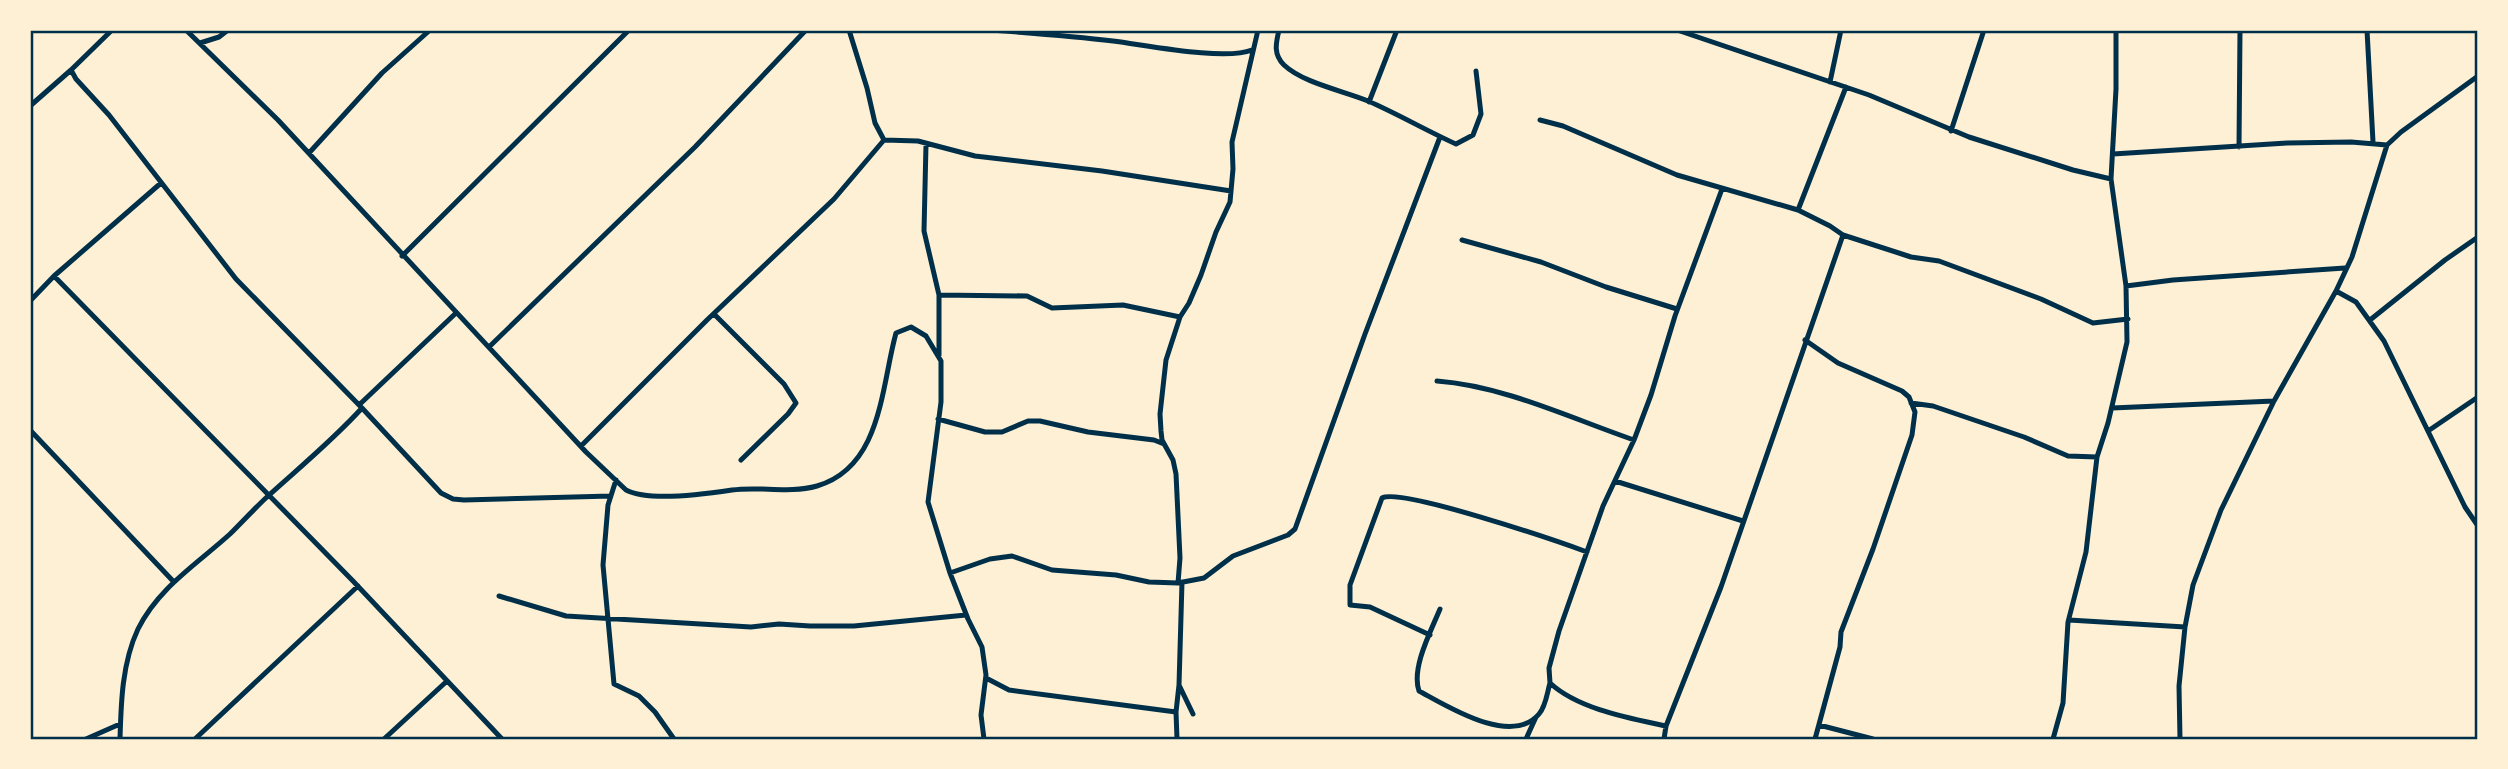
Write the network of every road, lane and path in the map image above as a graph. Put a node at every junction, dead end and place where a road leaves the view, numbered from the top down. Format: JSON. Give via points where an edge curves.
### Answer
{"nodes":[{"id":1,"x":112,"y":30,"type":"edge"},
{"id":2,"x":186,"y":30,"type":"edge"},
{"id":3,"x":228,"y":30,"type":"edge"},
{"id":4,"x":430,"y":30,"type":"edge"},
{"id":5,"x":629,"y":30,"type":"edge"},
{"id":6,"x":806,"y":30,"type":"edge"},
{"id":7,"x":849,"y":30,"type":"edge"},
{"id":8,"x":990,"y":30,"type":"edge"},
{"id":9,"x":1258,"y":30,"type":"edge"},
{"id":10,"x":1279,"y":30,"type":"edge"},
{"id":11,"x":1397,"y":30,"type":"edge"},
{"id":12,"x":1677,"y":30,"type":"edge"},
{"id":13,"x":1702,"y":30,"type":"edge"},
{"id":14,"x":1841,"y":30,"type":"edge"},
{"id":15,"x":1984,"y":30,"type":"edge"},
{"id":16,"x":2116,"y":30,"type":"edge"},
{"id":17,"x":2240,"y":30,"type":"edge"},
{"id":18,"x":2367,"y":30,"type":"edge"},
{"id":19,"x":1699,"y":37,"type":"junction"},
{"id":20,"x":200,"y":43,"type":"junction"},
{"id":21,"x":1252,"y":50,"type":"junction"},
{"id":22,"x":71,"y":69,"type":"junction"},
{"id":23,"x":1476,"y":71,"type":"dead end"},
{"id":24,"x":2478,"y":76,"type":"edge"},
{"id":25,"x":1830,"y":82,"type":"junction"},
{"id":26,"x":1846,"y":87,"type":"junction"},
{"id":27,"x":1369,"y":102,"type":"junction"},
{"id":28,"x":30,"y":106,"type":"edge"},
{"id":29,"x":1540,"y":120,"type":"dead end"},
{"id":30,"x":1951,"y":131,"type":"junction"},
{"id":31,"x":1440,"y":137,"type":"junction"},
{"id":32,"x":884,"y":140,"type":"junction"},
{"id":33,"x":2373,"y":142,"type":"junction"},
{"id":34,"x":926,"y":144,"type":"junction"},
{"id":35,"x":2388,"y":145,"type":"junction"},
{"id":36,"x":2239,"y":147,"type":"junction"},
{"id":37,"x":309,"y":153,"type":"junction"},
{"id":38,"x":2113,"y":154,"type":"junction"},
{"id":39,"x":2110,"y":179,"type":"junction"},
{"id":40,"x":161,"y":183,"type":"junction"},
{"id":41,"x":1722,"y":189,"type":"junction"},
{"id":42,"x":1231,"y":191,"type":"junction"},
{"id":43,"x":1798,"y":211,"type":"junction"},
{"id":44,"x":1843,"y":235,"type":"junction"},
{"id":45,"x":2478,"y":237,"type":"edge"},
{"id":46,"x":1462,"y":240,"type":"dead end"},
{"id":47,"x":402,"y":256,"type":"junction"},
{"id":48,"x":2345,"y":268,"type":"junction"},
{"id":49,"x":54,"y":276,"type":"junction"},
{"id":50,"x":2126,"y":286,"type":"junction"},
{"id":51,"x":2336,"y":291,"type":"junction"},
{"id":52,"x":939,"y":295,"type":"junction"},
{"id":53,"x":30,"y":301,"type":"edge"},
{"id":54,"x":1677,"y":309,"type":"junction"},
{"id":55,"x":456,"y":313,"type":"junction"},
{"id":56,"x":714,"y":314,"type":"junction"},
{"id":57,"x":1180,"y":317,"type":"junction"},
{"id":58,"x":2128,"y":319,"type":"junction"},
{"id":59,"x":2370,"y":320,"type":"junction"},
{"id":60,"x":1805,"y":340,"type":"junction"},
{"id":61,"x":489,"y":347,"type":"junction"},
{"id":62,"x":939,"y":357,"type":"junction"},
{"id":63,"x":1437,"y":381,"type":"dead end"},
{"id":64,"x":2478,"y":397,"type":"edge"},
{"id":65,"x":2274,"y":401,"type":"junction"},
{"id":66,"x":1911,"y":403,"type":"junction"},
{"id":67,"x":360,"y":407,"type":"junction"},
{"id":68,"x":2112,"y":408,"type":"junction"},
{"id":69,"x":938,"y":419,"type":"junction"},
{"id":70,"x":30,"y":430,"type":"edge"},
{"id":71,"x":2428,"y":431,"type":"junction"},
{"id":72,"x":1161,"y":435,"type":"junction"},
{"id":73,"x":1154,"y":440,"type":"junction"},
{"id":74,"x":1634,"y":440,"type":"junction"},
{"id":75,"x":1164,"y":444,"type":"junction"},
{"id":76,"x":581,"y":446,"type":"junction"},
{"id":77,"x":2097,"y":457,"type":"junction"},
{"id":78,"x":741,"y":460,"type":"dead end"},
{"id":79,"x":616,"y":480,"type":"junction"},
{"id":80,"x":1615,"y":481,"type":"junction"},
{"id":81,"x":269,"y":495,"type":"junction"},
{"id":82,"x":611,"y":496,"type":"junction"},
{"id":83,"x":1743,"y":521,"type":"junction"},
{"id":84,"x":2478,"y":526,"type":"edge"},
{"id":85,"x":1587,"y":552,"type":"junction"},
{"id":86,"x":950,"y":573,"type":"junction"},
{"id":87,"x":173,"y":581,"type":"junction"},
{"id":88,"x":1180,"y":583,"type":"junction"},
{"id":89,"x":358,"y":586,"type":"junction"},
{"id":90,"x":499,"y":596,"type":"dead end"},
{"id":91,"x":1440,"y":609,"type":"dead end"},
{"id":92,"x":967,"y":615,"type":"junction"},
{"id":93,"x":608,"y":619,"type":"junction"},
{"id":94,"x":2069,"y":620,"type":"junction"},
{"id":95,"x":2185,"y":627,"type":"junction"},
{"id":96,"x":1430,"y":635,"type":"junction"},
{"id":97,"x":986,"y":678,"type":"junction"},
{"id":98,"x":447,"y":681,"type":"junction"},
{"id":99,"x":1550,"y":683,"type":"junction"},
{"id":100,"x":1179,"y":685,"type":"junction"},
{"id":101,"x":1177,"y":712,"type":"junction"},
{"id":102,"x":1193,"y":714,"type":"dead end"},
{"id":103,"x":1536,"y":717,"type":"junction"},
{"id":104,"x":120,"y":724,"type":"junction"},
{"id":105,"x":1819,"y":725,"type":"junction"},
{"id":106,"x":1666,"y":726,"type":"junction"},
{"id":107,"x":107,"y":731,"type":"junction"},
{"id":108,"x":86,"y":739,"type":"edge"},
{"id":109,"x":120,"y":739,"type":"edge"},
{"id":110,"x":195,"y":739,"type":"edge"},
{"id":111,"x":384,"y":739,"type":"edge"},
{"id":112,"x":502,"y":739,"type":"edge"},
{"id":113,"x":674,"y":739,"type":"edge"},
{"id":114,"x":984,"y":739,"type":"edge"},
{"id":115,"x":1177,"y":739,"type":"edge"},
{"id":116,"x":1526,"y":739,"type":"edge"},
{"id":117,"x":1664,"y":739,"type":"edge"},
{"id":118,"x":1815,"y":739,"type":"edge"},
{"id":119,"x":1873,"y":739,"type":"edge"},
{"id":120,"x":2053,"y":739,"type":"edge"},
{"id":121,"x":2180,"y":739,"type":"edge"}],
"edges":[{"from":1,"to":22,"type":"street"},
{"from":2,"to":20,"type":"street"},
{"from":3,"to":20,"type":"street"},
{"from":4,"to":37,"type":"street","via":[[382,73]]},
{"from":5,"to":47,"type":"street"},
{"from":6,"to":61,"type":"street","via":[[695,147]]},
{"from":7,"to":32,"type":"street"},
{"from":8,"to":21,"type":"street","via":[[1220,54]]},
{"from":9,"to":21,"type":"street"},
{"from":10,"to":27,"type":"street","via":[[1276,54],[1294,73]]},
{"from":11,"to":27,"type":"street"},
{"from":12,"to":19,"type":"street"},
{"from":13,"to":19,"type":"street"},
{"from":14,"to":25,"type":"street"},
{"from":15,"to":30,"type":"street"},
{"from":16,"to":38,"type":"street"},
{"from":17,"to":36,"type":"street"},
{"from":18,"to":33,"type":"street"},
{"from":19,"to":25,"type":"street"},
{"from":20,"to":37,"type":"street"},
{"from":21,"to":42,"type":"street","via":[[1232,142]]},
{"from":22,"to":28,"type":"street"},
{"from":22,"to":40,"type":"street"},
{"from":23,"to":31,"type":"street","via":[[1481,114],[1473,135],[1456,144]]},
{"from":24,"to":35,"type":"street"},
{"from":25,"to":26,"type":"street"},
{"from":26,"to":30,"type":"street"},
{"from":26,"to":43,"type":"street"},
{"from":27,"to":31,"type":"street"},
{"from":29,"to":41,"type":"street"},
{"from":30,"to":39,"type":"street"},
{"from":31,"to":88,"type":"street","via":[[1295,529],[1233,556],[1204,578]]},
{"from":32,"to":34,"type":"street"},
{"from":32,"to":56,"type":"street","via":[[834,199]]},
{"from":33,"to":35,"type":"street"},
{"from":33,"to":36,"type":"street"},
{"from":34,"to":42,"type":"street","via":[[975,156]]},
{"from":34,"to":52,"type":"street","via":[[924,231]]},
{"from":35,"to":48,"type":"street"},
{"from":36,"to":38,"type":"street"},
{"from":37,"to":47,"type":"street"},
{"from":38,"to":39,"type":"street"},
{"from":39,"to":50,"type":"street"},
{"from":40,"to":49,"type":"street"},
{"from":40,"to":67,"type":"street","via":[[236,279]]},
{"from":41,"to":43,"type":"street"},
{"from":41,"to":54,"type":"street"},
{"from":42,"to":57,"type":"street","via":[[1201,275]]},
{"from":43,"to":44,"type":"street"},
{"from":44,"to":58,"type":"street","via":[[1939,261],[2093,323]]},
{"from":44,"to":60,"type":"street"},
{"from":45,"to":59,"type":"street"},
{"from":46,"to":54,"type":"street"},
{"from":47,"to":55,"type":"street"},
{"from":48,"to":50,"type":"street"},
{"from":48,"to":51,"type":"street"},
{"from":49,"to":53,"type":"street"},
{"from":49,"to":81,"type":"street"},
{"from":50,"to":58,"type":"street"},
{"from":51,"to":59,"type":"street","via":[[2356,302]]},
{"from":51,"to":65,"type":"street"},
{"from":52,"to":57,"type":"street","via":[[1027,296],[1052,308],[1123,305]]},
{"from":52,"to":62,"type":"street"},
{"from":54,"to":74,"type":"street"},
{"from":55,"to":61,"type":"street"},
{"from":55,"to":67,"type":"street"},
{"from":56,"to":76,"type":"street"},
{"from":56,"to":78,"type":"street","via":[[784,384],[796,403]]},
{"from":57,"to":72,"type":"street","via":[[1166,360]]},
{"from":58,"to":68,"type":"street"},
{"from":59,"to":71,"type":"street"},
{"from":60,"to":66,"type":"street","via":[[1838,363],[1902,391]]},
{"from":60,"to":83,"type":"street"},
{"from":61,"to":76,"type":"street"},
{"from":62,"to":69,"type":"street","via":[[942,402]]},
{"from":62,"to":79,"type":"street","via":[[926,336],[911,327],[897,333],[869,440],[850,468],[819,486],[644,496],[626,490]]},
{"from":63,"to":74,"type":"street","via":[[1468,383],[1502,393]]},
{"from":64,"to":71,"type":"street"},
{"from":65,"to":68,"type":"street"},
{"from":65,"to":95,"type":"street","via":[[2221,510],[2193,585]]},
{"from":66,"to":77,"type":"street","via":[[2024,437],[2068,456]]},
{"from":66,"to":105,"type":"street","via":[[1915,412],[1912,435],[1841,632]]},
{"from":67,"to":81,"type":"street","via":[[311,460]]},
{"from":67,"to":82,"type":"street","via":[[453,499]]},
{"from":68,"to":77,"type":"street"},
{"from":69,"to":73,"type":"street","via":[[985,432],[1040,421]]},
{"from":69,"to":86,"type":"street","via":[[928,502]]},
{"from":70,"to":87,"type":"street"},
{"from":71,"to":84,"type":"street"},
{"from":72,"to":73,"type":"street"},
{"from":72,"to":75,"type":"street"},
{"from":73,"to":75,"type":"street"},
{"from":74,"to":80,"type":"street"},
{"from":75,"to":88,"type":"street","via":[[1176,474]]},
{"from":76,"to":79,"type":"street"},
{"from":77,"to":94,"type":"street","via":[[2086,552]]},
{"from":79,"to":82,"type":"street"},
{"from":80,"to":83,"type":"street"},
{"from":80,"to":85,"type":"street"},
{"from":81,"to":87,"type":"street"},
{"from":81,"to":89,"type":"street"},
{"from":82,"to":93,"type":"street","via":[[603,565]]},
{"from":83,"to":106,"type":"street"},
{"from":85,"to":96,"type":"street","via":[[1526,530],[1387,495],[1377,506],[1350,585],[1350,605],[1370,607]]},
{"from":85,"to":99,"type":"street","via":[[1552,655]]},
{"from":86,"to":88,"type":"street","via":[[1012,556],[1052,570]]},
{"from":86,"to":92,"type":"street"},
{"from":87,"to":104,"type":"street","via":[[137,631],[124,680]]},
{"from":88,"to":100,"type":"street"},
{"from":89,"to":98,"type":"street"},
{"from":89,"to":110,"type":"street"},
{"from":90,"to":93,"type":"street","via":[[566,616]]},
{"from":91,"to":96,"type":"street"},
{"from":92,"to":93,"type":"street","via":[[837,626]]},
{"from":92,"to":97,"type":"street","via":[[982,648]]},
{"from":93,"to":113,"type":"street","via":[[614,684],[639,696]]},
{"from":94,"to":95,"type":"street"},
{"from":94,"to":120,"type":"street","via":[[2063,704]]},
{"from":95,"to":121,"type":"street"},
{"from":96,"to":103,"type":"street","via":[[1418,667],[1419,691],[1468,718],[1485,722],[1513,725]]},
{"from":97,"to":101,"type":"street","via":[[1009,690]]},
{"from":97,"to":114,"type":"street","via":[[981,715]]},
{"from":98,"to":111,"type":"street"},
{"from":98,"to":112,"type":"street"},
{"from":99,"to":103,"type":"street"},
{"from":99,"to":106,"type":"street","via":[[1619,717]]},
{"from":100,"to":101,"type":"street"},
{"from":100,"to":102,"type":"street"},
{"from":101,"to":115,"type":"street"},
{"from":103,"to":116,"type":"street"},
{"from":104,"to":107,"type":"street"},
{"from":104,"to":109,"type":"street"},
{"from":105,"to":118,"type":"street"},
{"from":105,"to":119,"type":"street"},
{"from":106,"to":117,"type":"street"},
{"from":107,"to":108,"type":"street"},
{"from":107,"to":109,"type":"street"}]}
